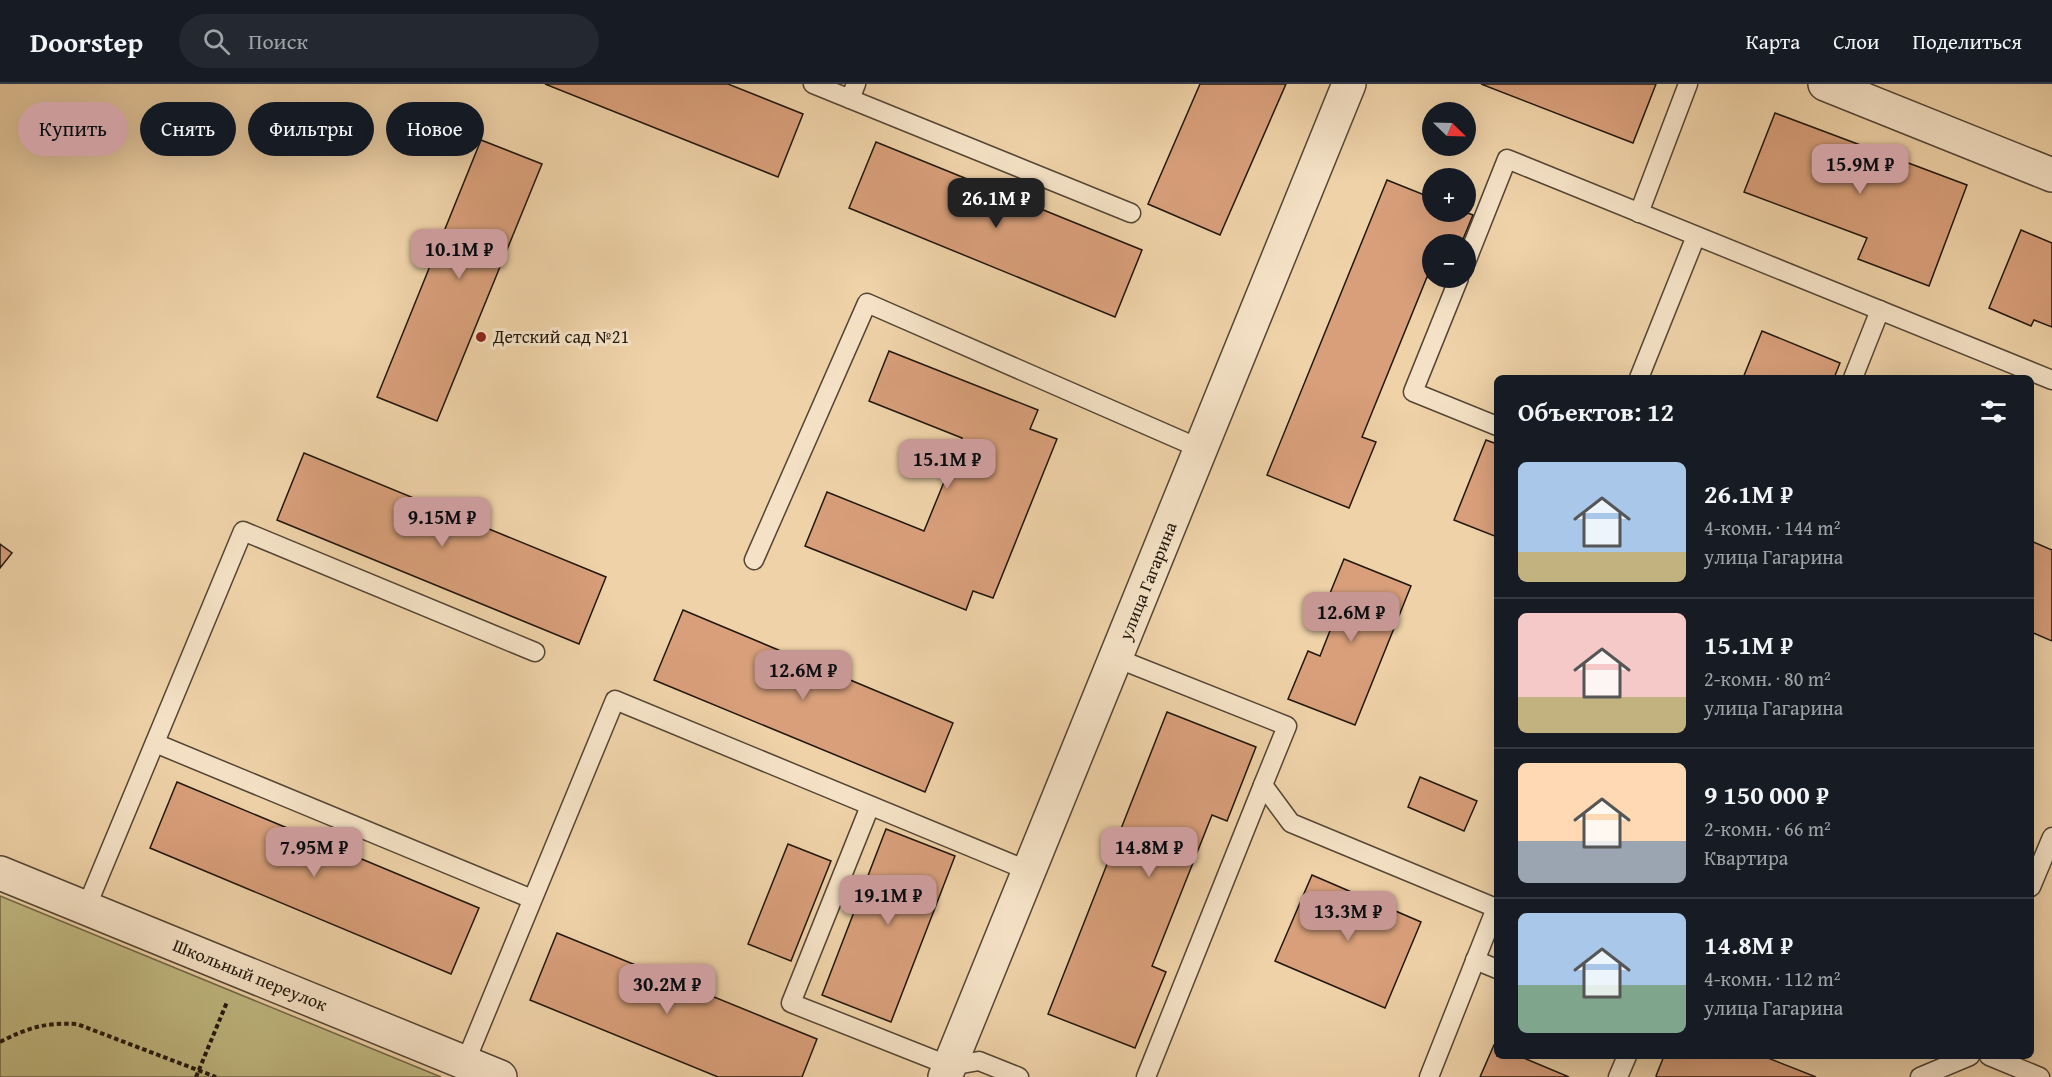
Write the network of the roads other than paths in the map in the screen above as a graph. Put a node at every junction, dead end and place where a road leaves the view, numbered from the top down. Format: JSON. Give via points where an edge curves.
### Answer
{"nodes":[{"id":1,"x":813,"y":84,"type":"edge"},
{"id":2,"x":1349,"y":84,"type":"edge"},
{"id":3,"x":1688,"y":84,"type":"edge"},
{"id":4,"x":1825,"y":84,"type":"edge"},
{"id":5,"x":853,"y":91,"type":"edge"},
{"id":6,"x":2052,"y":175,"type":"edge"},
{"id":7,"x":1131,"y":213,"type":"dead end"},
{"id":8,"x":1639,"y":213,"type":"junction"},
{"id":9,"x":1696,"y":236,"type":"junction"},
{"id":10,"x":1476,"y":237,"type":"edge"},
{"id":11,"x":1455,"y":288,"type":"edge"},
{"id":12,"x":1880,"y":310,"type":"junction"},
{"id":13,"x":1640,"y":375,"type":"edge"},
{"id":14,"x":1854,"y":375,"type":"edge"},
{"id":15,"x":2052,"y":380,"type":"edge"},
{"id":16,"x":1494,"y":425,"type":"edge"},
{"id":17,"x":1201,"y":449,"type":"junction"},
{"id":18,"x":754,"y":560,"type":"dead end"},
{"id":19,"x":535,"y":652,"type":"dead end"},
{"id":20,"x":1116,"y":658,"type":"junction"},
{"id":21,"x":154,"y":743,"type":"junction"},
{"id":22,"x":1263,"y":784,"type":"junction"},
{"id":23,"x":870,"y":806,"type":"junction"},
{"id":24,"x":2052,"y":837,"type":"edge"},
{"id":25,"x":1029,"y":871,"type":"junction"},
{"id":26,"x":0,"y":873,"type":"edge"},
{"id":27,"x":2034,"y":880,"type":"edge"},
{"id":28,"x":532,"y":899,"type":"junction"},
{"id":29,"x":1494,"y":907,"type":"edge"},
{"id":30,"x":86,"y":908,"type":"junction"},
{"id":31,"x":1494,"y":913,"type":"edge"},
{"id":32,"x":1475,"y":960,"type":"junction"},
{"id":33,"x":1494,"y":968,"type":"edge"},
{"id":34,"x":1626,"y":1059,"type":"edge"},
{"id":35,"x":1958,"y":1059,"type":"edge"},
{"id":36,"x":1996,"y":1059,"type":"edge"},
{"id":37,"x":465,"y":1062,"type":"junction"},
{"id":38,"x":948,"y":1071,"type":"edge"},
{"id":39,"x":500,"y":1077,"type":"edge"},
{"id":40,"x":1020,"y":1077,"type":"edge"},
{"id":41,"x":1146,"y":1077,"type":"edge"},
{"id":42,"x":1428,"y":1077,"type":"edge"},
{"id":43,"x":1618,"y":1077,"type":"edge"},
{"id":44,"x":1920,"y":1077,"type":"edge"},
{"id":45,"x":2040,"y":1077,"type":"edge"}],
"edges":[{"from":1,"to":5,"type":"lane"},
{"from":2,"to":17,"type":"street","name":"улица Гагарина"},
{"from":3,"to":8,"type":"lane"},
{"from":4,"to":6,"type":"street"},
{"from":5,"to":7,"type":"lane"},
{"from":8,"to":9,"type":"lane"},
{"from":8,"to":10,"type":"lane","via":[[1507,159]]},
{"from":9,"to":12,"type":"lane"},
{"from":9,"to":13,"type":"lane"},
{"from":11,"to":16,"type":"lane","via":[[1413,392]]},
{"from":12,"to":14,"type":"lane"},
{"from":12,"to":15,"type":"lane"},
{"from":17,"to":18,"type":"lane","via":[[867,303]]},
{"from":17,"to":20,"type":"street","name":"улица Гагарина"},
{"from":19,"to":21,"type":"lane","via":[[243,531]]},
{"from":20,"to":22,"type":"lane","via":[[1287,726]]},
{"from":20,"to":25,"type":"street","name":"улица Гагарина"},
{"from":21,"to":28,"type":"lane"},
{"from":21,"to":30,"type":"lane"},
{"from":22,"to":29,"type":"lane","via":[[1291,823]]},
{"from":22,"to":41,"type":"lane"},
{"from":23,"to":25,"type":"lane"},
{"from":23,"to":28,"type":"lane","via":[[615,700]]},
{"from":23,"to":38,"type":"lane","via":[[791,1003]]},
{"from":24,"to":27,"type":"lane"},
{"from":25,"to":38,"type":"street","name":"улица Гагарина"},
{"from":26,"to":30,"type":"street","name":"Школьный переулок"},
{"from":28,"to":37,"type":"lane"},
{"from":30,"to":37,"type":"street","name":"Школьный переулок"},
{"from":31,"to":32,"type":"lane"},
{"from":32,"to":33,"type":"lane"},
{"from":32,"to":42,"type":"lane"},
{"from":34,"to":43,"type":"lane"},
{"from":35,"to":44,"type":"lane"},
{"from":36,"to":45,"type":"lane"},
{"from":37,"to":39,"type":"street","name":"Школьный переулок"},
{"from":38,"to":40,"type":"lane","via":[[979,1061]]}]}
